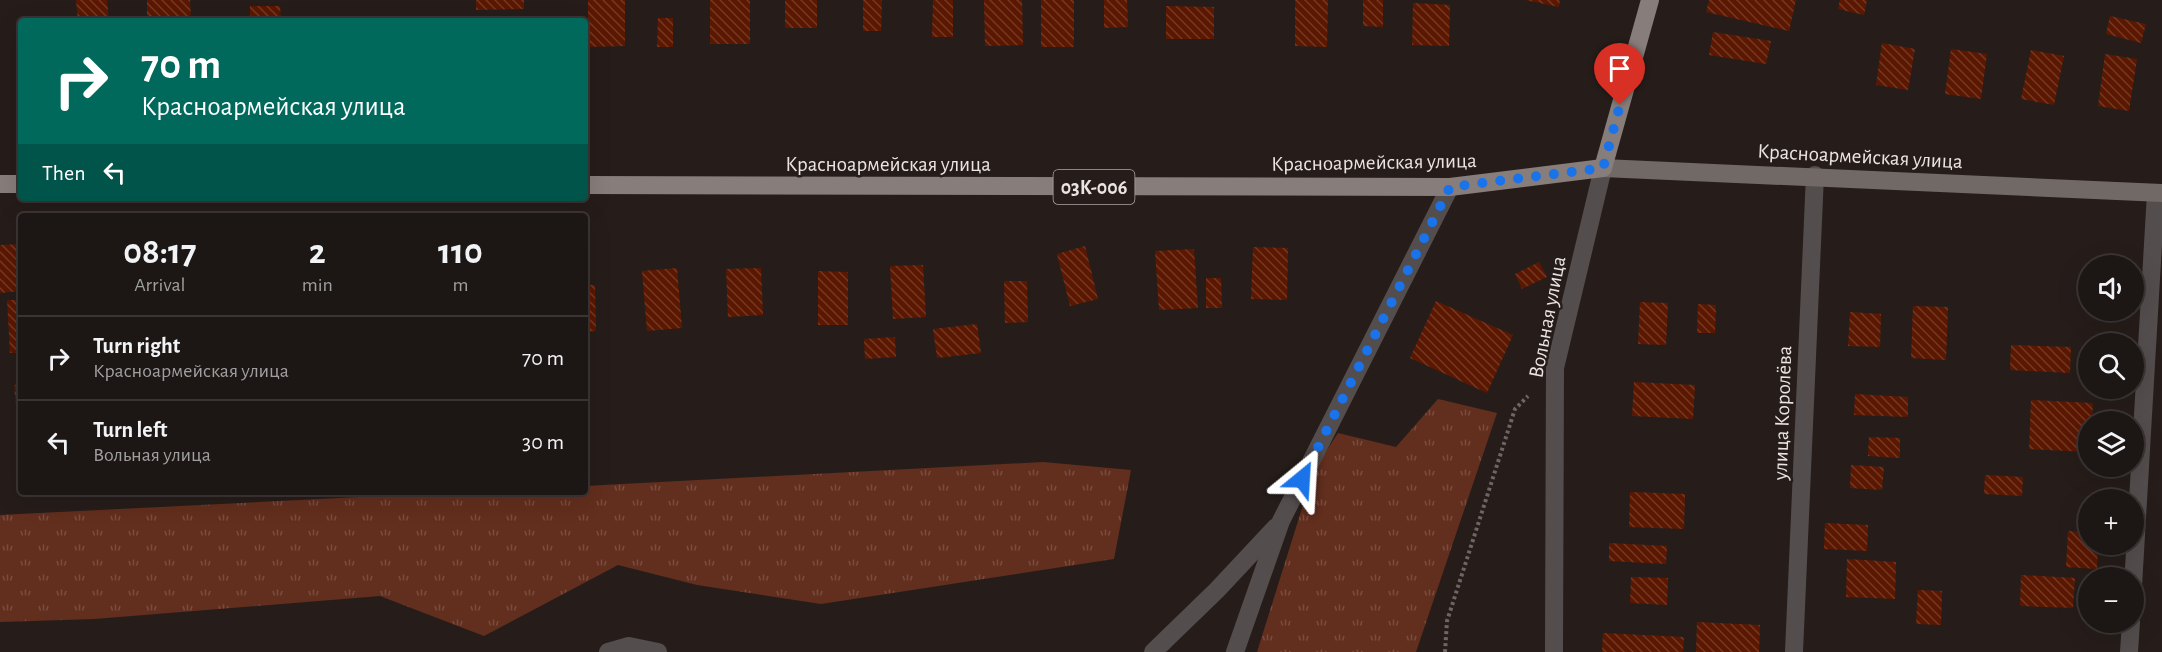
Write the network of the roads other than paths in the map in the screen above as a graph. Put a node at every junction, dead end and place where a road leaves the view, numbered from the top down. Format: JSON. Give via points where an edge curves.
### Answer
{"nodes":[{"id":1,"x":1650,"y":0,"type":"edge"},
{"id":2,"x":1603,"y":168,"type":"junction"},
{"id":3,"x":1815,"y":176,"type":"junction"},
{"id":4,"x":0,"y":184,"type":"edge"},
{"id":5,"x":18,"y":184,"type":"edge"},
{"id":6,"x":588,"y":185,"type":"edge"},
{"id":7,"x":1450,"y":187,"type":"junction"},
{"id":8,"x":2159,"y":193,"type":"edge"},
{"id":9,"x":1281,"y":521,"type":"junction"},
{"id":10,"x":2134,"y":567,"type":"edge"},
{"id":11,"x":2130,"y":633,"type":"edge"},
{"id":12,"x":608,"y":652,"type":"edge"},
{"id":13,"x":658,"y":652,"type":"edge"},
{"id":14,"x":1153,"y":652,"type":"edge"},
{"id":15,"x":1235,"y":652,"type":"edge"},
{"id":16,"x":1554,"y":652,"type":"edge"},
{"id":17,"x":1794,"y":652,"type":"edge"},
{"id":18,"x":2129,"y":652,"type":"edge"}],
"edges":[{"from":1,"to":2,"type":"main road","name":"Вольная улица"},
{"from":2,"to":3,"type":"street","name":"Красноармейская улица"},
{"from":2,"to":7,"type":"main road","name":"Красноармейская улица","number":"03К-006"},
{"from":2,"to":16,"type":"street","name":"Вольная улица","via":[[1555,368]]},
{"from":3,"to":8,"type":"street","name":"Красноармейская улица"},
{"from":3,"to":17,"type":"street","name":"улица Королёва"},
{"from":4,"to":5,"type":"main road"},
{"from":6,"to":7,"type":"main road","name":"Красноармейская улица","number":"03К-006"},
{"from":7,"to":9,"type":"street"},
{"from":8,"to":10,"type":"street"},
{"from":9,"to":14,"type":"street"},
{"from":9,"to":15,"type":"street"},
{"from":11,"to":18,"type":"street"},
{"from":12,"to":13,"type":"street","via":[[629,645]]}]}
